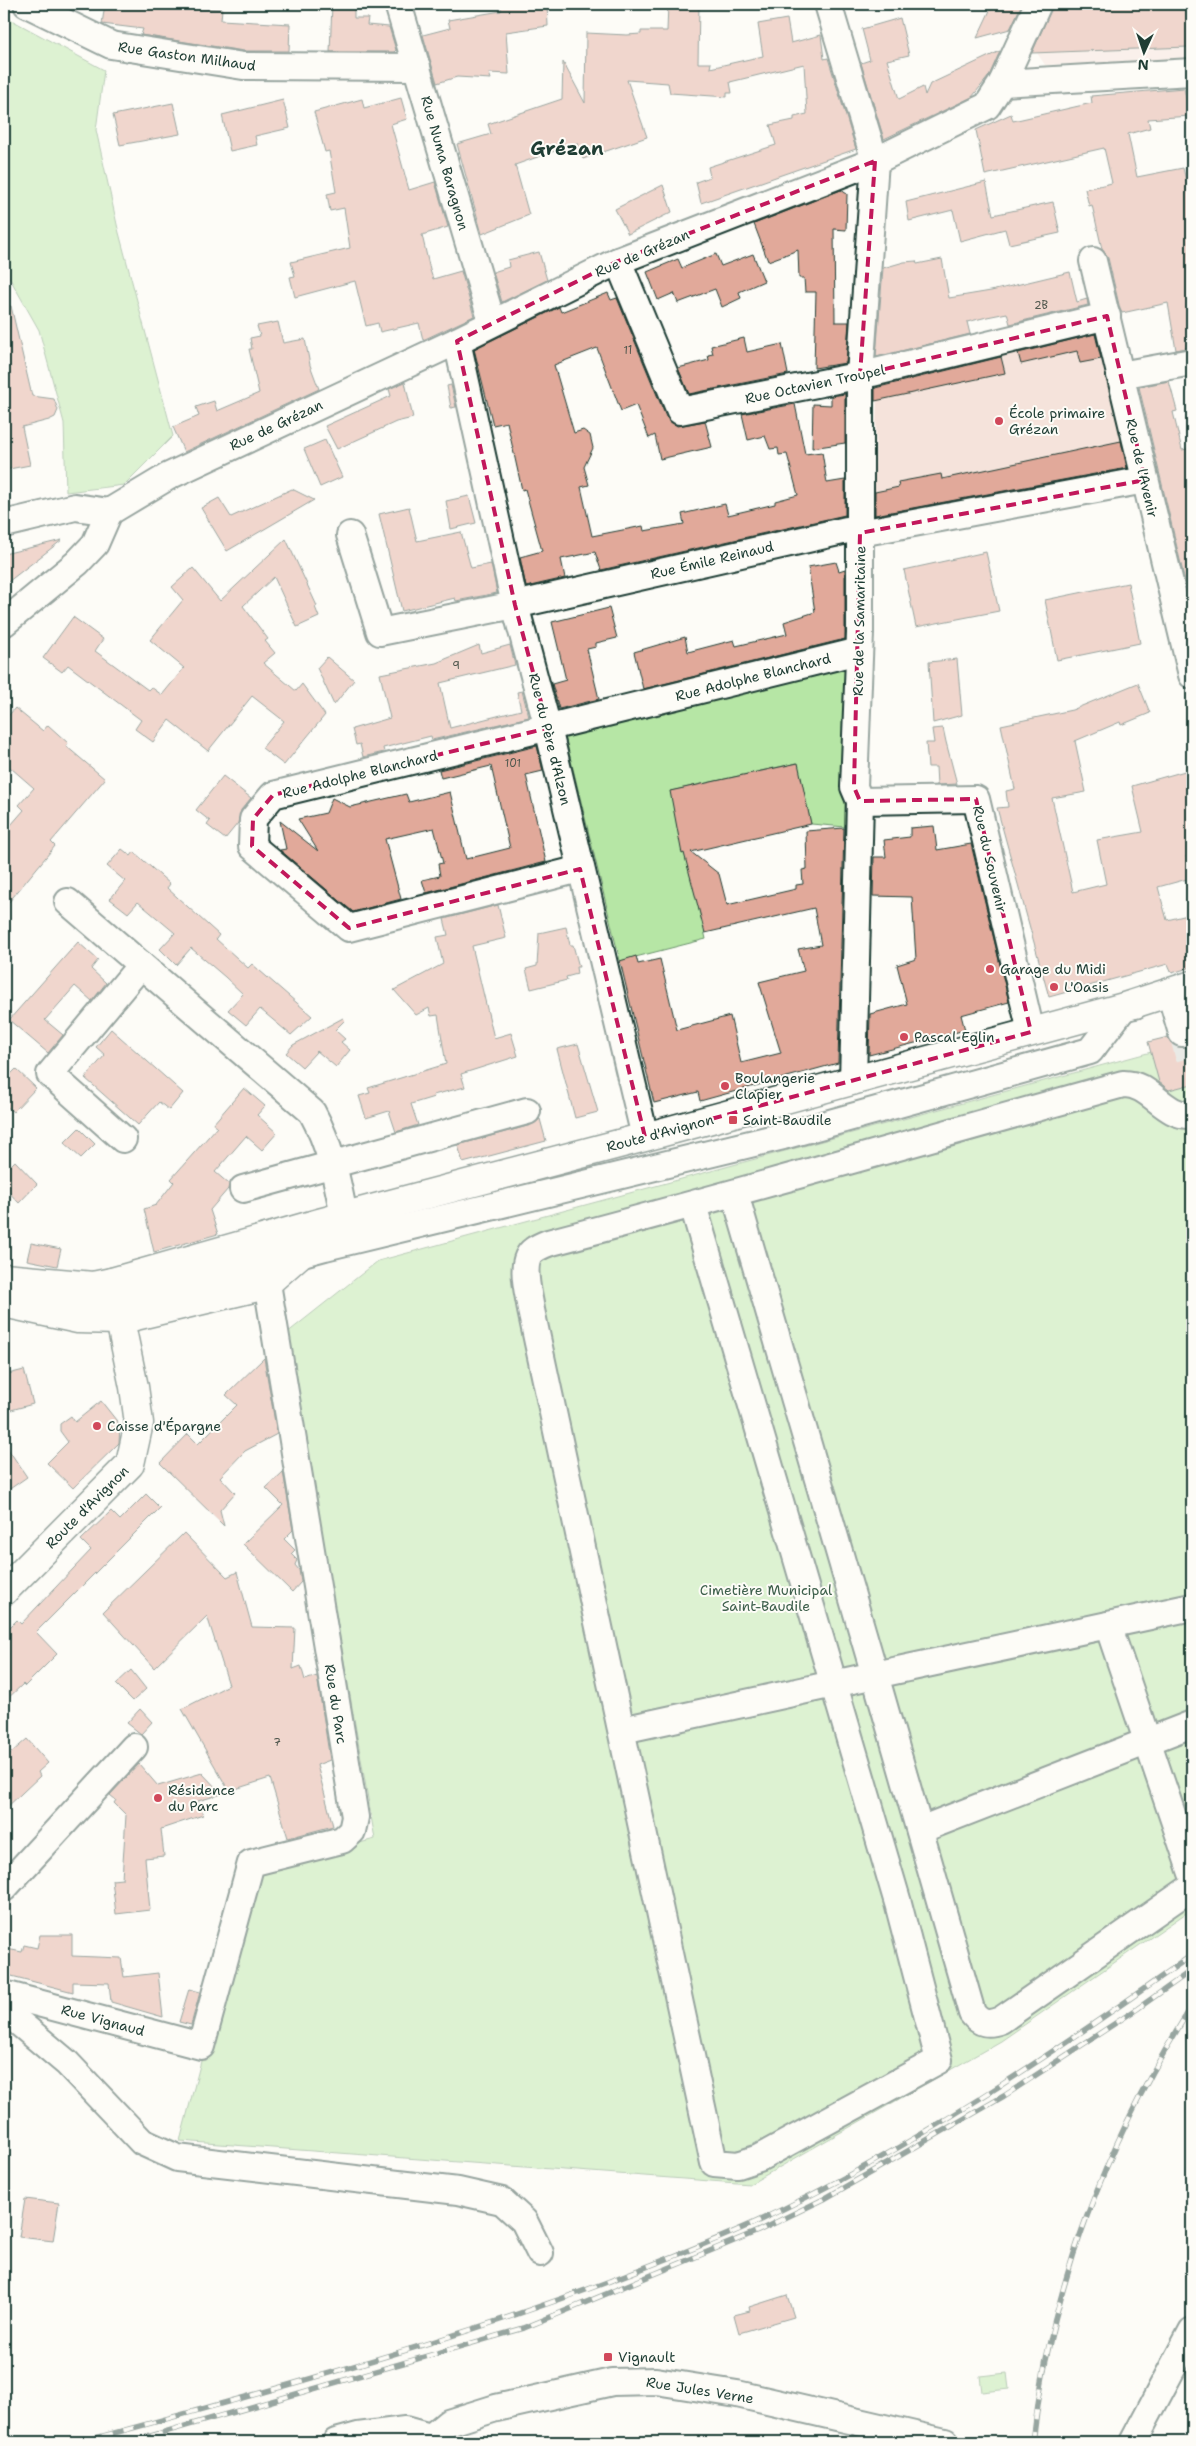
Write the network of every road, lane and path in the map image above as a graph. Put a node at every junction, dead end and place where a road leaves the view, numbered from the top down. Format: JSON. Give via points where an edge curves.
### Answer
{"nodes":[{"id":1,"x":27,"y":4,"type":"edge"},
{"id":2,"x":398,"y":4,"type":"edge"},
{"id":3,"x":828,"y":4,"type":"edge"},
{"id":4,"x":1038,"y":4,"type":"edge"},
{"id":5,"x":417,"y":67,"type":"junction"},
{"id":6,"x":1192,"y":72,"type":"edge"},
{"id":7,"x":1002,"y":83,"type":"junction"},
{"id":8,"x":874,"y":161,"type":"junction"},
{"id":9,"x":1093,"y":260,"type":"dead end"},
{"id":10,"x":618,"y":261,"type":"junction"},
{"id":11,"x":1107,"y":316,"type":"junction"},
{"id":12,"x":492,"y":322,"type":"junction"},
{"id":13,"x":456,"y":341,"type":"junction"},
{"id":14,"x":1192,"y":362,"type":"edge"},
{"id":15,"x":860,"y":375,"type":"junction"},
{"id":16,"x":1120,"y":375,"type":"junction"},
{"id":17,"x":1145,"y":480,"type":"junction"},
{"id":18,"x":109,"y":512,"type":"junction"},
{"id":19,"x":4,"y":524,"type":"edge"},
{"id":20,"x":860,"y":533,"type":"junction"},
{"id":21,"x":350,"y":535,"type":"dead end"},
{"id":22,"x":515,"y":605,"type":"junction"},
{"id":23,"x":4,"y":623,"type":"edge"},
{"id":24,"x":859,"y":651,"type":"junction"},
{"id":25,"x":1191,"y":663,"type":"edge"},
{"id":26,"x":548,"y":728,"type":"junction"},
{"id":27,"x":860,"y":802,"type":"junction"},
{"id":28,"x":580,"y":868,"type":"junction"},
{"id":29,"x":68,"y":902,"type":"dead end"},
{"id":30,"x":141,"y":964,"type":"junction"},
{"id":31,"x":1183,"y":997,"type":"edge"},
{"id":32,"x":1124,"y":1007,"type":"junction"},
{"id":33,"x":1031,"y":1032,"type":"junction"},
{"id":34,"x":1182,"y":1033,"type":"tunnel mouth"},
{"id":35,"x":853,"y":1080,"type":"junction"},
{"id":36,"x":527,"y":1112,"type":"dead end"},
{"id":37,"x":1192,"y":1115,"type":"edge"},
{"id":38,"x":645,"y":1137,"type":"junction"},
{"id":39,"x":123,"y":1140,"type":"dead end"},
{"id":40,"x":333,"y":1164,"type":"junction"},
{"id":41,"x":243,"y":1189,"type":"dead end"},
{"id":42,"x":735,"y":1194,"type":"junction"},
{"id":43,"x":693,"y":1205,"type":"junction"},
{"id":44,"x":344,"y":1216,"type":"junction"},
{"id":45,"x":310,"y":1226,"type":"junction"},
{"id":46,"x":301,"y":1253,"type":"junction"},
{"id":47,"x":267,"y":1284,"type":"junction"},
{"id":48,"x":11,"y":1290,"type":"edge"},
{"id":49,"x":116,"y":1301,"type":"junction"},
{"id":50,"x":4,"y":1591,"type":"edge"},
{"id":51,"x":1192,"y":1607,"type":"edge"},
{"id":52,"x":1108,"y":1625,"type":"junction"},
{"id":53,"x":875,"y":1675,"type":"junction"},
{"id":54,"x":834,"y":1684,"type":"junction"},
{"id":55,"x":1192,"y":1724,"type":"edge"},
{"id":56,"x":622,"y":1730,"type":"junction"},
{"id":57,"x":1148,"y":1741,"type":"junction"},
{"id":58,"x":134,"y":1747,"type":"dead end"},
{"id":59,"x":920,"y":1830,"type":"junction"},
{"id":60,"x":1192,"y":1873,"type":"edge"},
{"id":61,"x":1192,"y":1887,"type":"edge"},
{"id":62,"x":4,"y":1888,"type":"edge"},
{"id":63,"x":4,"y":1994,"type":"edge"},
{"id":64,"x":4,"y":2010,"type":"edge"},
{"id":65,"x":201,"y":2046,"type":"joint"},
{"id":66,"x":540,"y":2253,"type":"dead end"},
{"id":67,"x":1192,"y":2331,"type":"edge"},
{"id":68,"x":427,"y":2439,"type":"edge"},
{"id":69,"x":336,"y":2442,"type":"edge"},
{"id":70,"x":946,"y":2442,"type":"edge"},
{"id":71,"x":1133,"y":2442,"type":"edge"}],
"edges":[{"from":1,"to":5,"type":"street","name":"Rue Gaston Milhaud","via":[[111,45],[234,65]]},
{"from":2,"to":5,"type":"street","name":"Rue Numa Baragnon"},
{"from":3,"to":8,"type":"street"},
{"from":4,"to":7,"type":"street"},
{"from":5,"to":12,"type":"street","name":"Rue Numa Baragnon"},
{"from":6,"to":7,"type":"street"},
{"from":7,"to":8,"type":"street","name":"Rue de Grézan","via":[[987,106]]},
{"from":8,"to":10,"type":"street","name":"Rue de Grézan"},
{"from":8,"to":15,"type":"street","name":"Rue de la Samaritaine"},
{"from":9,"to":11,"type":"street","name":"Rue de l'Avenir"},
{"from":10,"to":12,"type":"street","name":"Rue de Grézan"},
{"from":10,"to":15,"type":"street","name":"Rue Octavien Troupel","via":[[680,411]]},
{"from":11,"to":15,"type":"street","name":"Rue Octavien Troupel"},
{"from":11,"to":16,"type":"street","name":"Rue de l'Avenir"},
{"from":12,"to":13,"type":"street","name":"Rue de Grézan"},
{"from":13,"to":18,"type":"street","name":"Rue de Grézan","via":[[169,476]]},
{"from":13,"to":22,"type":"street","name":"Rue du Père d'Alzon"},
{"from":14,"to":16,"type":"street"},
{"from":15,"to":20,"type":"street","name":"Rue de la Samaritaine"},
{"from":16,"to":17,"type":"street","name":"Rue de l'Avenir"},
{"from":17,"to":20,"type":"street","name":"Rue Émile Reinaud"},
{"from":17,"to":25,"type":"street","name":"Rue de l'Avenir"},
{"from":18,"to":19,"type":"street","via":[[75,507]]},
{"from":18,"to":23,"type":"street","via":[[95,544],[77,563]]},
{"from":20,"to":22,"type":"street","name":"Rue Émile Reinaud","via":[[847,530]]},
{"from":20,"to":24,"type":"street","name":"Rue de la Samaritaine"},
{"from":21,"to":22,"type":"street","name":"Rue Émile Reinaud","via":[[380,632]]},
{"from":22,"to":26,"type":"street","name":"Rue du Père d'Alzon"},
{"from":24,"to":26,"type":"street","name":"Rue Adolphe Blanchard"},
{"from":24,"to":27,"type":"street","name":"Rue de la Samaritaine","via":[[854,787]]},
{"from":26,"to":28,"type":"street","name":"Rue du Père d'Alzon"},
{"from":26,"to":28,"type":"street","name":"Rue Adolphe Blanchard","via":[[273,795],[253,819],[252,846],[349,928]]},
{"from":27,"to":33,"type":"street","name":"Rue du Souvenir","via":[[976,799]]},
{"from":27,"to":35,"type":"street","name":"Rue de la Samaritaine"},
{"from":28,"to":38,"type":"street","name":"Rue du Père d'Alzon"},
{"from":29,"to":30,"type":"street"},
{"from":30,"to":39,"type":"street","via":[[50,1074]]},
{"from":30,"to":40,"type":"street","via":[[312,1112],[325,1135]]},
{"from":31,"to":32,"type":"main road","name":"Route d'Avignon"},
{"from":31,"to":34,"type":"street"},
{"from":32,"to":33,"type":"main road","name":"Route d'Avignon"},
{"from":32,"to":46,"type":"street","via":[[1090,1035],[734,1134],[610,1177]]},
{"from":33,"to":35,"type":"main road","name":"Route d'Avignon"},
{"from":35,"to":38,"type":"main road","name":"Route d'Avignon"},
{"from":36,"to":40,"type":"street"},
{"from":37,"to":42,"type":"street","via":[[1171,1111],[1142,1088],[1123,1084]]},
{"from":38,"to":44,"type":"main road","name":"Route d'Avignon"},
{"from":40,"to":41,"type":"street"},
{"from":40,"to":44,"type":"street"},
{"from":42,"to":43,"type":"street"},
{"from":42,"to":53,"type":"street"},
{"from":43,"to":54,"type":"street"},
{"from":43,"to":56,"type":"street","via":[[548,1243],[534,1249],[526,1263],[531,1310]]},
{"from":44,"to":45,"type":"main road","name":"Route d'Avignon"},
{"from":45,"to":46,"type":"main road"},
{"from":45,"to":49,"type":"main road","name":"Route d'Avignon"},
{"from":46,"to":47,"type":"main road"},
{"from":46,"to":49,"type":"street"},
{"from":47,"to":49,"type":"main road"},
{"from":47,"to":65,"type":"street","name":"Rue du Parc","via":[[355,1817],[352,1831],[342,1840],[251,1863]]},
{"from":48,"to":49,"type":"main road","via":[[93,1286]]},
{"from":48,"to":49,"type":"main road","via":[[78,1319]]},
{"from":49,"to":50,"type":"main road","name":"Route d'Avignon","via":[[139,1423],[130,1464]]},
{"from":51,"to":52,"type":"street"},
{"from":52,"to":53,"type":"street"},
{"from":52,"to":57,"type":"street"},
{"from":53,"to":54,"type":"street"},
{"from":53,"to":59,"type":"street"},
{"from":54,"to":56,"type":"street"},
{"from":54,"to":56,"type":"street","via":[[898,1903],[939,2060],[760,2158],[738,2164],[714,2162]]},
{"from":55,"to":57,"type":"street"},
{"from":57,"to":59,"type":"street"},
{"from":57,"to":60,"type":"street"},
{"from":58,"to":62,"type":"street"},
{"from":59,"to":61,"type":"street","via":[[972,2013],[984,2024],[1001,2020]]},
{"from":63,"to":65,"type":"street","name":"Rue Vignaud"},
{"from":64,"to":66,"type":"street","via":[[67,2063],[142,2142],[177,2158],[458,2191],[502,2201],[524,2221]]},
{"from":67,"to":71,"type":"street"},
{"from":68,"to":69,"type":"street","via":[[405,2430]]},
{"from":68,"to":70,"type":"street","name":"Rue Jules Verne","via":[[448,2423],[496,2408],[612,2382],[656,2381],[840,2408]]}]}
